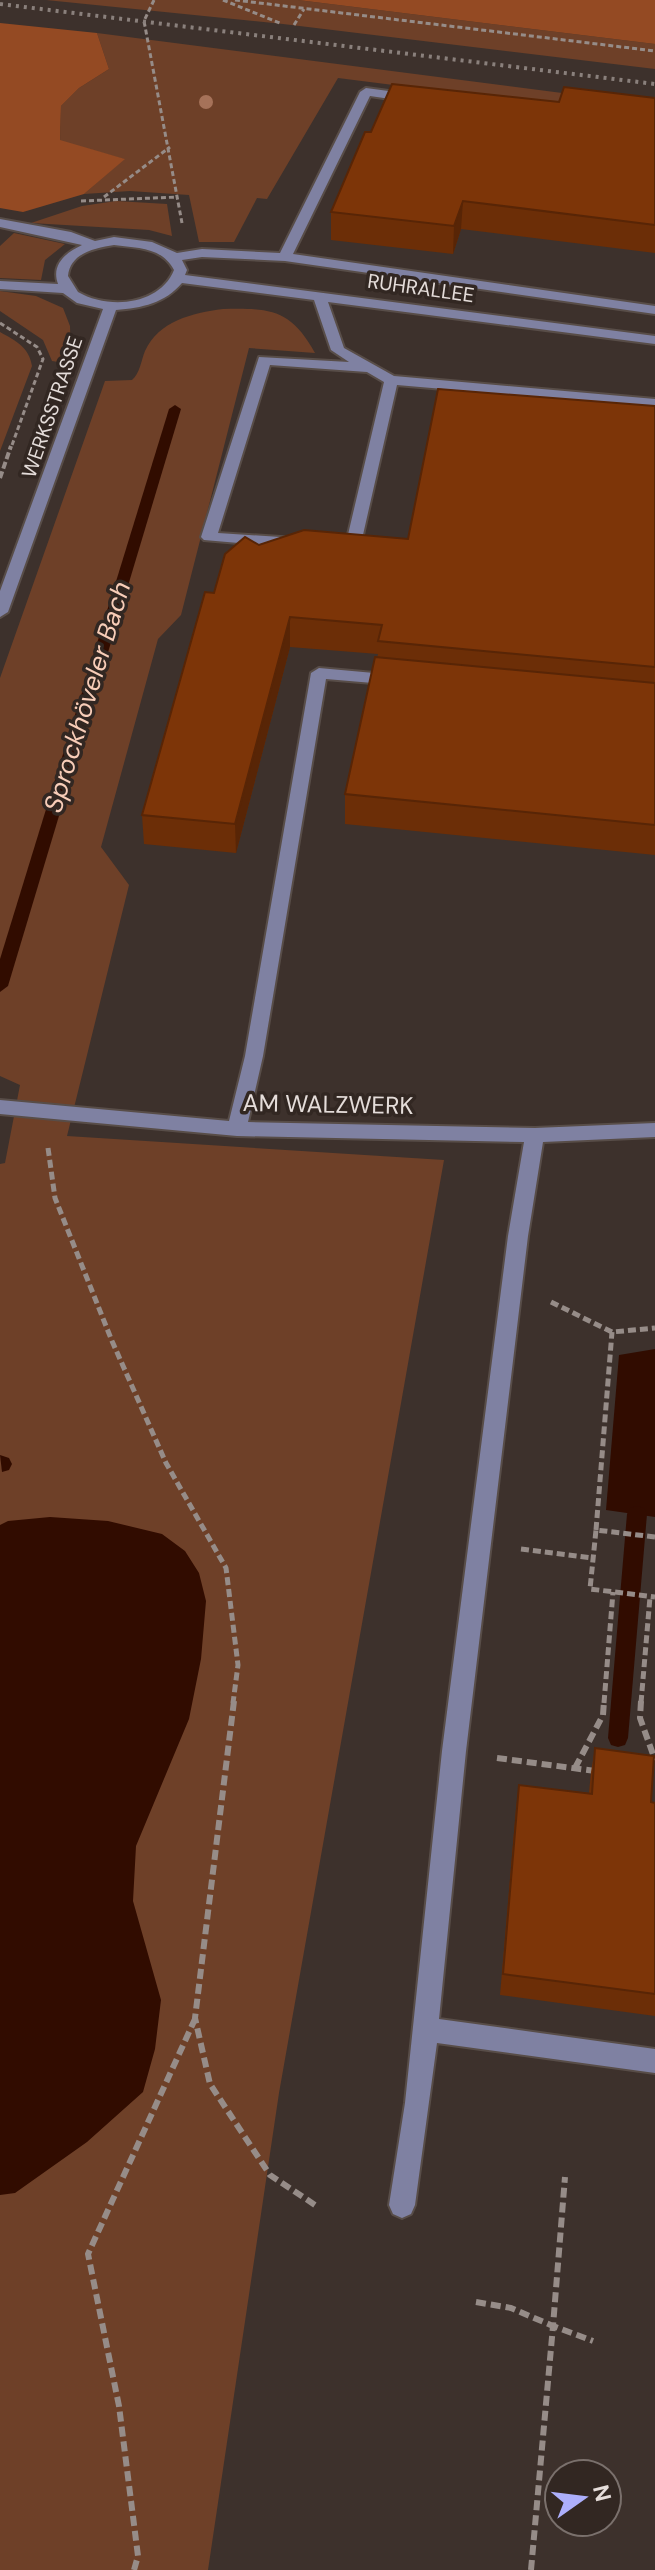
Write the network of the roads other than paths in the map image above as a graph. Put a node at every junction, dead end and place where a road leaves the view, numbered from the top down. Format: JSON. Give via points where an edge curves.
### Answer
{"nodes":[{"id":1,"x":427,"y":100,"type":"edge"},
{"id":2,"x":0,"y":223,"type":"edge"},
{"id":3,"x":94,"y":245,"type":"junction"},
{"id":4,"x":182,"y":256,"type":"junction"},
{"id":5,"x":285,"y":257,"type":"junction"},
{"id":6,"x":181,"y":279,"type":"junction"},
{"id":7,"x":0,"y":285,"type":"edge"},
{"id":8,"x":66,"y":289,"type":"junction"},
{"id":9,"x":319,"y":295,"type":"junction"},
{"id":10,"x":111,"y":306,"type":"junction"},
{"id":11,"x":655,"y":310,"type":"edge"},
{"id":12,"x":655,"y":340,"type":"edge"},
{"id":13,"x":370,"y":368,"type":"junction"},
{"id":14,"x":391,"y":380,"type":"junction"},
{"id":15,"x":655,"y":403,"type":"edge"},
{"id":16,"x":0,"y":612,"type":"edge"},
{"id":17,"x":411,"y":682,"type":"edge"},
{"id":18,"x":0,"y":1107,"type":"edge"},
{"id":19,"x":237,"y":1129,"type":"junction"},
{"id":20,"x":655,"y":1130,"type":"edge"},
{"id":21,"x":535,"y":1135,"type":"junction"},
{"id":22,"x":424,"y":2029,"type":"junction"},
{"id":23,"x":655,"y":2061,"type":"edge"},
{"id":24,"x":402,"y":2205,"type":"dead end"}],
"edges":[{"from":1,"to":5,"type":"street","via":[[366,92]]},
{"from":2,"to":3,"type":"street"},
{"from":3,"to":4,"type":"street","via":[[141,241]]},
{"from":3,"to":8,"type":"street","via":[[65,261],[60,280]]},
{"from":4,"to":5,"type":"street"},
{"from":4,"to":6,"type":"street"},
{"from":5,"to":11,"type":"street"},
{"from":6,"to":9,"type":"street","name":"RUHRALLEE"},
{"from":6,"to":10,"type":"street","via":[[156,299]]},
{"from":7,"to":8,"type":"street"},
{"from":8,"to":10,"type":"street"},
{"from":9,"to":12,"type":"street","name":"RUHRALLEE"},
{"from":9,"to":13,"type":"street","via":[[338,350]]},
{"from":10,"to":16,"type":"street","name":"WERKSSTRASSE"},
{"from":13,"to":14,"type":"street"},
{"from":13,"to":14,"type":"street","via":[[264,360],[209,537],[352,548]]},
{"from":14,"to":15,"type":"street"},
{"from":17,"to":19,"type":"street","via":[[319,673]]},
{"from":18,"to":19,"type":"street","name":"AM WALZWERK"},
{"from":19,"to":21,"type":"street","name":"AM WALZWERK"},
{"from":20,"to":21,"type":"street","name":"AM WALZWERK"},
{"from":21,"to":22,"type":"street","via":[[454,1751]]},
{"from":22,"to":23,"type":"street"},
{"from":22,"to":24,"type":"street"}]}
